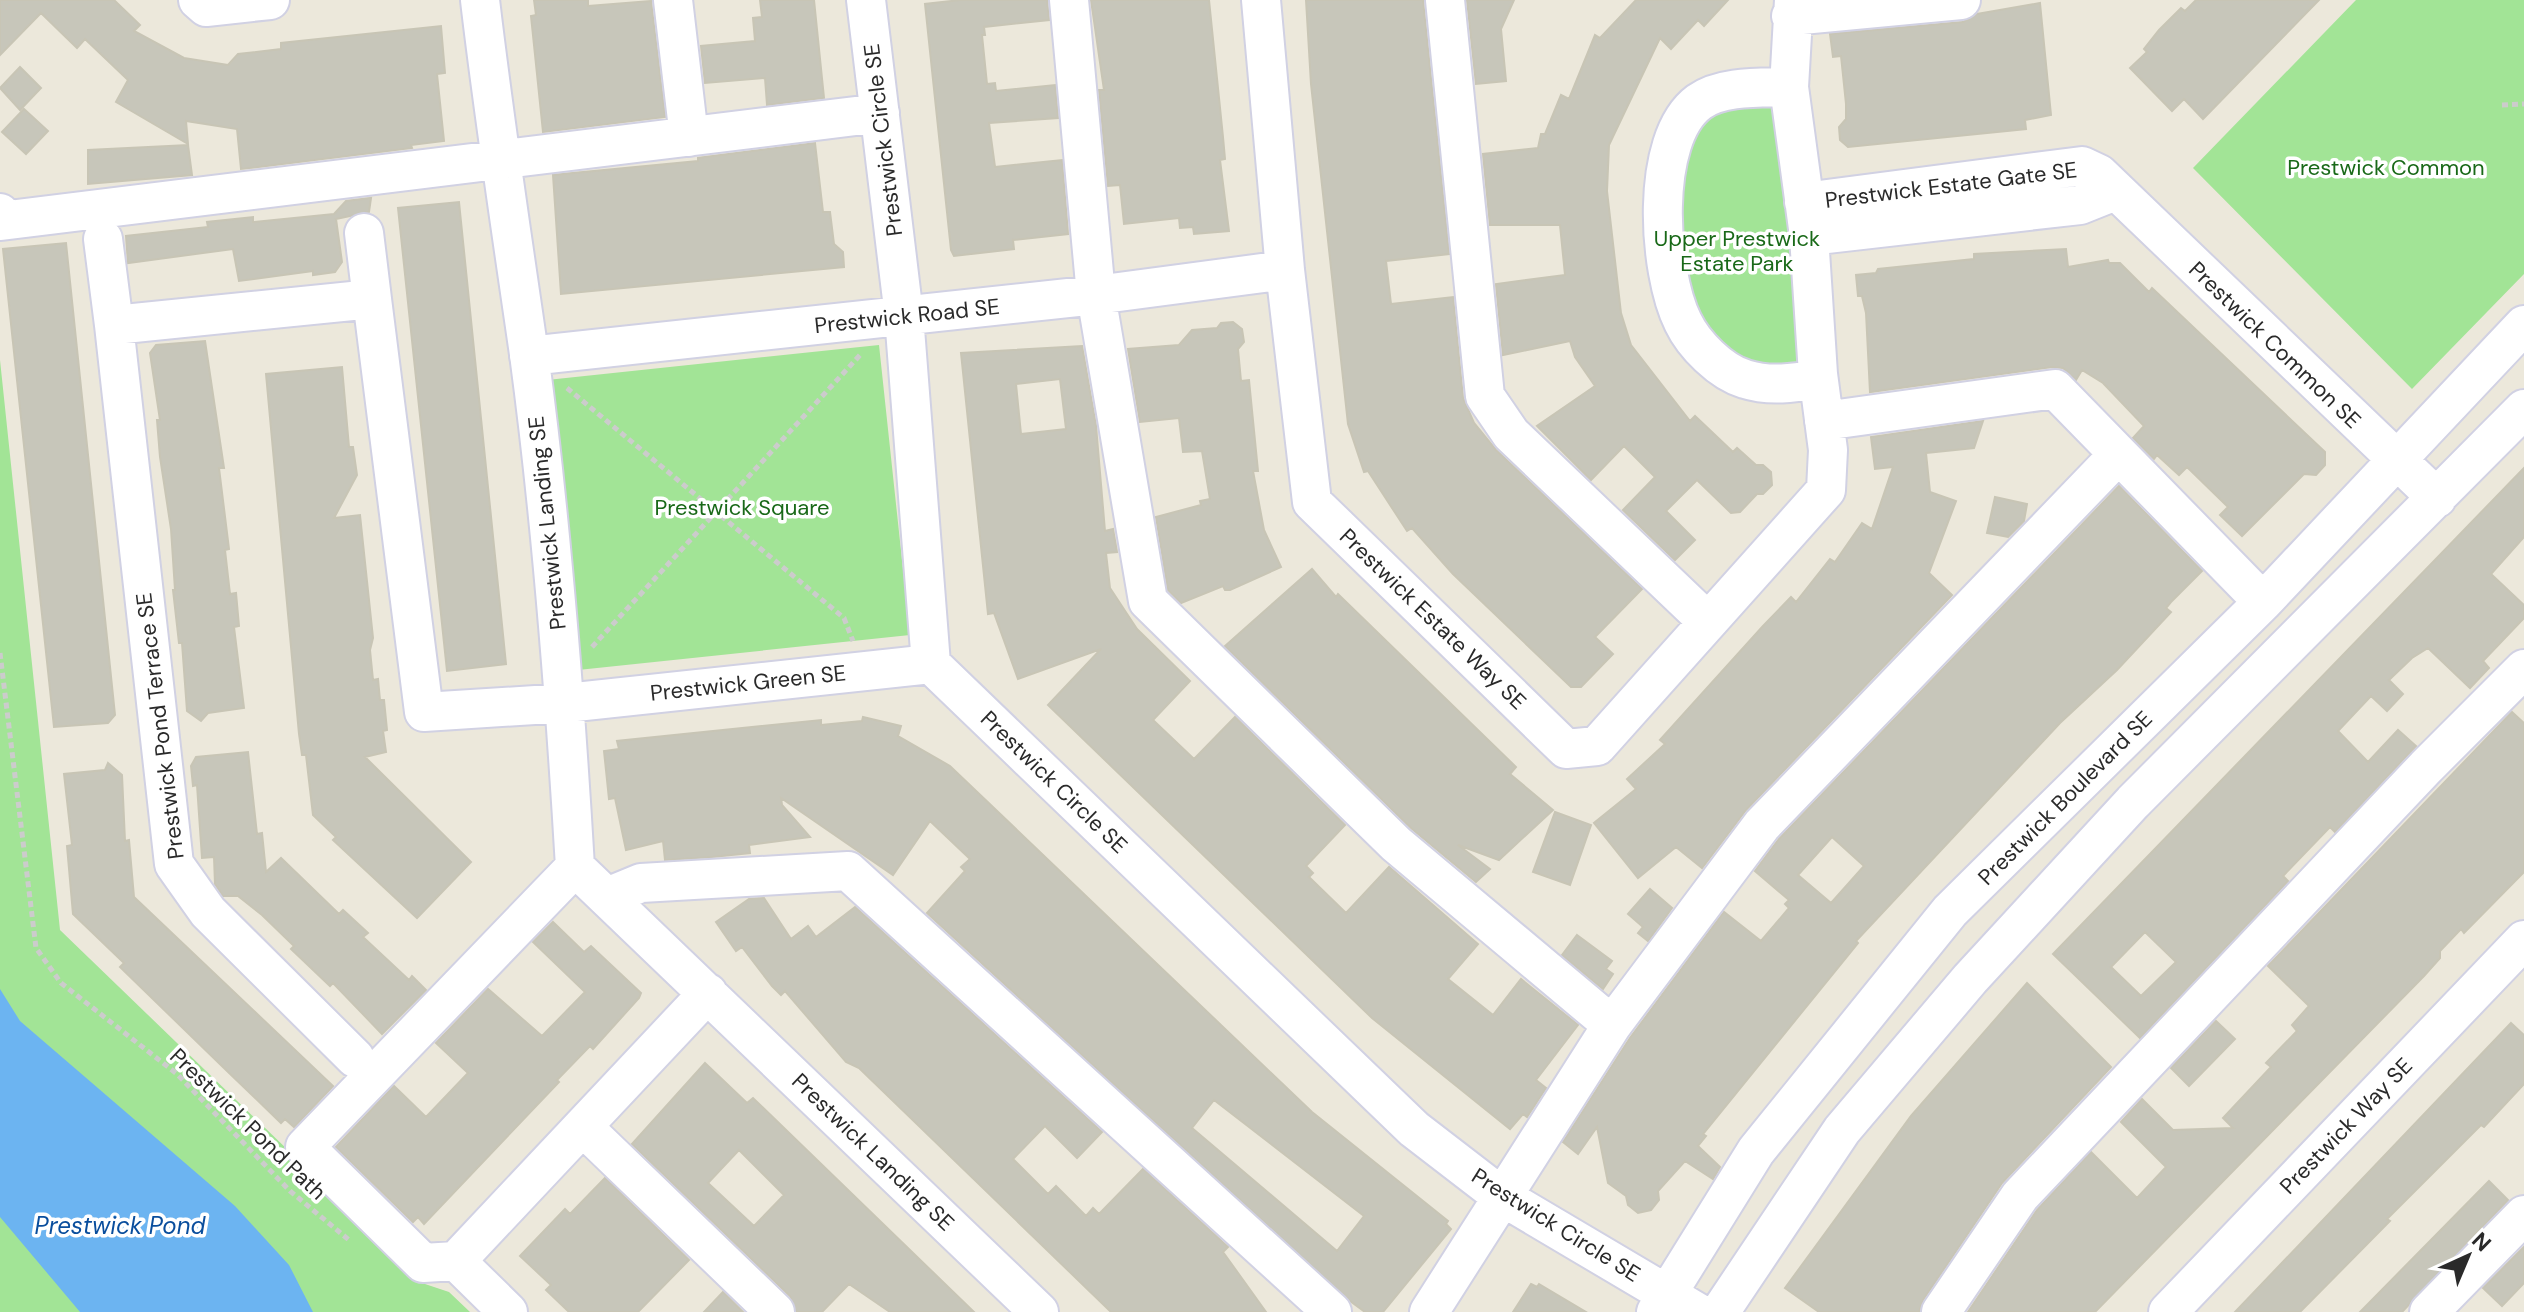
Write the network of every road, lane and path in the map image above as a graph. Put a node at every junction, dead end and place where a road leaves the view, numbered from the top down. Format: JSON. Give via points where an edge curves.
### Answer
{"nodes":[{"id":1,"x":198,"y":0,"type":"edge"},
{"id":2,"x":270,"y":0,"type":"edge"},
{"id":3,"x":480,"y":0,"type":"edge"},
{"id":4,"x":673,"y":0,"type":"edge"},
{"id":5,"x":866,"y":0,"type":"edge"},
{"id":6,"x":1069,"y":0,"type":"edge"},
{"id":7,"x":1261,"y":0,"type":"edge"},
{"id":8,"x":1445,"y":0,"type":"edge"},
{"id":9,"x":1961,"y":0,"type":"edge"},
{"id":10,"x":1792,"y":8,"type":"edge"},
{"id":11,"x":1789,"y":87,"type":"junction"},
{"id":12,"x":2524,"y":104,"type":"edge"},
{"id":13,"x":2502,"y":105,"type":"dead end"},
{"id":14,"x":880,"y":113,"type":"junction"},
{"id":15,"x":689,"y":137,"type":"junction"},
{"id":16,"x":499,"y":161,"type":"junction"},
{"id":17,"x":2115,"y":191,"type":"joint"},
{"id":18,"x":0,"y":213,"type":"edge"},
{"id":19,"x":1806,"y":219,"type":"junction"},
{"id":20,"x":364,"y":233,"type":"dead end"},
{"id":21,"x":103,"y":239,"type":"dead end"},
{"id":22,"x":1285,"y":270,"type":"junction"},
{"id":23,"x":1096,"y":295,"type":"junction"},
{"id":24,"x":372,"y":299,"type":"junction"},
{"id":25,"x":899,"y":317,"type":"junction"},
{"id":26,"x":114,"y":325,"type":"junction"},
{"id":27,"x":2524,"y":325,"type":"edge"},
{"id":28,"x":529,"y":356,"type":"junction"},
{"id":29,"x":1818,"y":379,"type":"junction"},
{"id":30,"x":2524,"y":409,"type":"edge"},
{"id":31,"x":1824,"y":421,"type":"junction"},
{"id":32,"x":2118,"y":455,"type":"junction"},
{"id":33,"x":2394,"y":460,"type":"junction"},
{"id":34,"x":2437,"y":498,"type":"junction"},
{"id":35,"x":2263,"y":602,"type":"junction"},
{"id":36,"x":1708,"y":622,"type":"junction"},
{"id":37,"x":0,"y":653,"type":"edge"},
{"id":38,"x":931,"y":664,"type":"junction"},
{"id":39,"x":2524,"y":669,"type":"edge"},
{"id":40,"x":857,"y":672,"type":"junction"},
{"id":41,"x":565,"y":690,"type":"junction"},
{"id":42,"x":575,"y":867,"type":"junction"},
{"id":43,"x":607,"y":897,"type":"junction"},
{"id":44,"x":2524,"y":940,"type":"edge"},
{"id":45,"x":708,"y":993,"type":"junction"},
{"id":46,"x":1612,"y":1025,"type":"junction"},
{"id":47,"x":355,"y":1058,"type":"dead end"},
{"id":48,"x":583,"y":1127,"type":"junction"},
{"id":49,"x":1501,"y":1196,"type":"junction"},
{"id":50,"x":2524,"y":1215,"type":"edge"},
{"id":51,"x":357,"y":1246,"type":"dead end"},
{"id":52,"x":456,"y":1261,"type":"junction"},
{"id":53,"x":1673,"y":1306,"type":"edge"},
{"id":54,"x":508,"y":1312,"type":"edge"},
{"id":55,"x":775,"y":1312,"type":"edge"},
{"id":56,"x":1039,"y":1312,"type":"edge"},
{"id":57,"x":1332,"y":1312,"type":"edge"},
{"id":58,"x":1429,"y":1312,"type":"edge"},
{"id":59,"x":1720,"y":1312,"type":"edge"},
{"id":60,"x":1941,"y":1312,"type":"edge"},
{"id":61,"x":2168,"y":1312,"type":"edge"},
{"id":62,"x":2429,"y":1312,"type":"edge"}],
"edges":[{"from":1,"to":2,"type":"street","via":[[206,7]]},
{"from":3,"to":16,"type":"street","name":"Prestwick Landing SE"},
{"from":4,"to":15,"type":"street"},
{"from":5,"to":14,"type":"street","name":"Prestwick Circle SE"},
{"from":6,"to":23,"type":"street"},
{"from":7,"to":22,"type":"street","name":"Prestwick Estate Way SE"},
{"from":8,"to":36,"type":"street","via":[[1485,396],[1511,434]]},
{"from":9,"to":10,"type":"street"},
{"from":10,"to":11,"type":"street","name":"Prestwick Estate Way SE"},
{"from":11,"to":19,"type":"street","name":"Prestwick Estate Way SE"},
{"from":11,"to":29,"type":"street","via":[[1739,90],[1701,100],[1681,121],[1664,174],[1666,265],[1683,323],[1710,357],[1744,379],[1783,385]]},
{"from":12,"to":13,"type":"path"},
{"from":14,"to":15,"type":"street"},
{"from":14,"to":25,"type":"street","name":"Prestwick Circle SE"},
{"from":15,"to":16,"type":"street"},
{"from":16,"to":18,"type":"street","via":[[1,221]]},
{"from":16,"to":28,"type":"street","name":"Prestwick Landing SE"},
{"from":17,"to":19,"type":"street","name":"Prestwick Estate Gate SE","via":[[2080,205]]},
{"from":17,"to":33,"type":"street","name":"Prestwick Common SE"},
{"from":19,"to":29,"type":"street","name":"Prestwick Estate Way SE"},
{"from":20,"to":24,"type":"street"},
{"from":21,"to":26,"type":"street","name":"Prestwick Pond Terrace SE"},
{"from":22,"to":23,"type":"street","name":"Prestwick Road SE"},
{"from":22,"to":36,"type":"street","name":"Prestwick Estate Way SE","via":[[1312,502],[1566,749],[1597,746]]},
{"from":23,"to":25,"type":"street","name":"Prestwick Road SE"},
{"from":23,"to":46,"type":"street","via":[[1148,601],[1396,844]]},
{"from":24,"to":26,"type":"street"},
{"from":24,"to":41,"type":"street","via":[[424,712]]},
{"from":25,"to":28,"type":"street","name":"Prestwick Road SE"},
{"from":25,"to":38,"type":"street","name":"Prestwick Circle SE"},
{"from":25,"to":41,"type":"path"},
{"from":26,"to":47,"type":"street","name":"Prestwick Pond Terrace SE","via":[[174,864],[208,912]]},
{"from":27,"to":33,"type":"street","name":"Prestwick Boulevard SE"},
{"from":28,"to":40,"type":"path","via":[[844,618],[852,633]]},
{"from":28,"to":41,"type":"street","name":"Prestwick Landing SE"},
{"from":29,"to":31,"type":"street","name":"Prestwick Estate Way SE"},
{"from":30,"to":34,"type":"street"},
{"from":31,"to":32,"type":"street","via":[[2055,389]]},
{"from":31,"to":36,"type":"street","name":"Prestwick Estate Way SE","via":[[1826,490]]},
{"from":32,"to":35,"type":"street"},
{"from":32,"to":46,"type":"street","via":[[1762,825]]},
{"from":33,"to":34,"type":"street","name":"Prestwick Common SE"},
{"from":33,"to":35,"type":"street","name":"Prestwick Boulevard SE"},
{"from":34,"to":59,"type":"street","via":[[2133,802],[1970,979],[1842,1130]]},
{"from":35,"to":53,"type":"street","name":"Prestwick Boulevard SE","via":[[1950,911],[1756,1151]]},
{"from":37,"to":51,"type":"path","name":"Prestwick Pond Path","via":[[36,948],[61,983],[177,1074],[290,1191]]},
{"from":38,"to":40,"type":"street","name":"Prestwick Green SE"},
{"from":38,"to":49,"type":"street","name":"Prestwick Circle SE","via":[[1414,1129]]},
{"from":39,"to":60,"type":"street","via":[[2020,1196]]},
{"from":40,"to":41,"type":"street","name":"Prestwick Green SE"},
{"from":41,"to":42,"type":"street","name":"Prestwick Landing SE"},
{"from":42,"to":43,"type":"street","name":"Prestwick Landing SE"},
{"from":42,"to":52,"type":"street","via":[[305,1147],[423,1263]]},
{"from":43,"to":45,"type":"street","name":"Prestwick Landing SE"},
{"from":43,"to":57,"type":"street","via":[[641,883],[848,871]]},
{"from":44,"to":61,"type":"street","name":"Prestwick Way SE"},
{"from":45,"to":48,"type":"street"},
{"from":45,"to":56,"type":"street","name":"Prestwick Landing SE"},
{"from":46,"to":49,"type":"street"},
{"from":48,"to":52,"type":"street"},
{"from":48,"to":55,"type":"street"},
{"from":49,"to":53,"type":"street","name":"Prestwick Circle SE"},
{"from":49,"to":58,"type":"street"},
{"from":50,"to":62,"type":"street"},
{"from":52,"to":54,"type":"street"}]}
